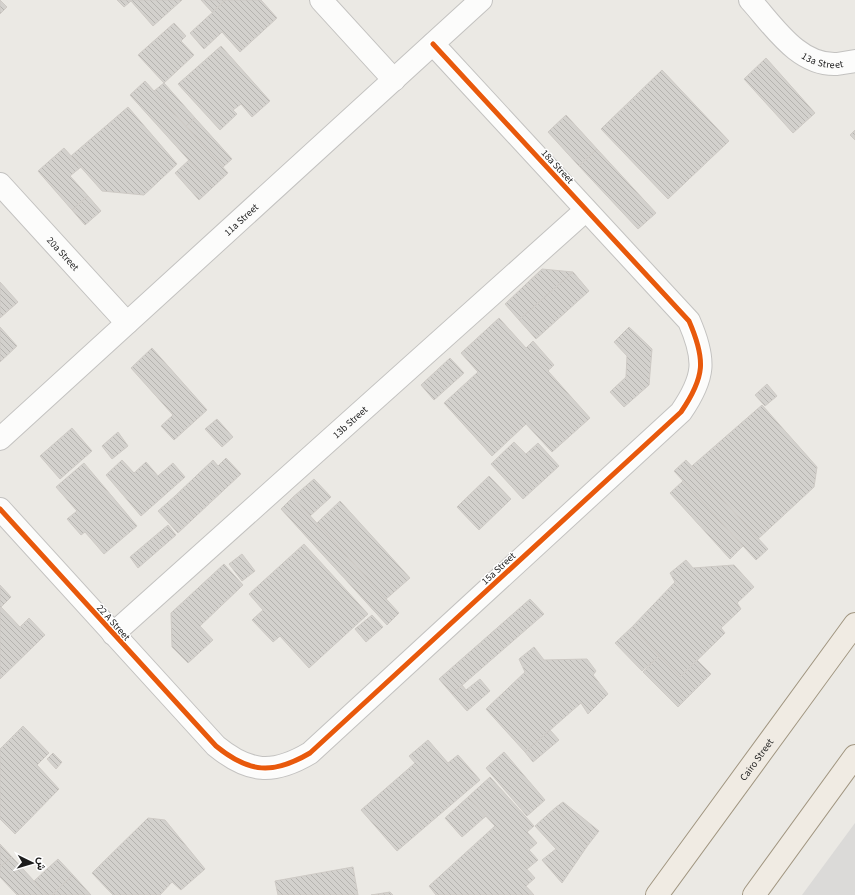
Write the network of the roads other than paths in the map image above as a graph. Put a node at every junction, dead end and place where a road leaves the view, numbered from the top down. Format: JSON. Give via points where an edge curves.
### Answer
{"nodes":[{"id":1,"x":321,"y":0,"type":"edge"},
{"id":2,"x":481,"y":0,"type":"edge"},
{"id":3,"x":750,"y":0,"type":"edge"},
{"id":4,"x":433,"y":44,"type":"junction"},
{"id":5,"x":855,"y":61,"type":"edge"},
{"id":6,"x":394,"y":80,"type":"junction"},
{"id":7,"x":0,"y":184,"type":"edge"},
{"id":8,"x":586,"y":210,"type":"junction"},
{"id":9,"x":670,"y":300,"type":"joint"},
{"id":10,"x":127,"y":323,"type":"junction"},
{"id":11,"x":0,"y":439,"type":"edge"},
{"id":12,"x":0,"y":509,"type":"edge"},
{"id":13,"x":855,"y":624,"type":"edge"},
{"id":14,"x":113,"y":634,"type":"junction"},
{"id":15,"x":216,"y":746,"type":"joint"},
{"id":16,"x":855,"y":756,"type":"edge"},
{"id":17,"x":657,"y":895,"type":"edge"},
{"id":18,"x":754,"y":895,"type":"edge"}],
"edges":[{"from":1,"to":6,"type":"street"},
{"from":2,"to":4,"type":"street","name":"11a Street"},
{"from":3,"to":5,"type":"street","name":"13a Street","via":[[794,48],[813,60],[836,64]]},
{"from":4,"to":6,"type":"street","name":"11a Street"},
{"from":4,"to":8,"type":"street","name":"18a Street"},
{"from":6,"to":10,"type":"street","name":"11a Street"},
{"from":7,"to":10,"type":"street","name":"20a Street"},
{"from":8,"to":9,"type":"street","name":"18a Street"},
{"from":8,"to":14,"type":"street","name":"13b Street"},
{"from":9,"to":15,"type":"street","name":"15a Street","via":[[689,321],[699,343],[701,368],[695,391],[681,412],[310,753],[292,764],[272,768],[251,767],[232,759]]},
{"from":10,"to":11,"type":"street","name":"11a Street"},
{"from":12,"to":14,"type":"street","name":"22 A Street"},
{"from":13,"to":17,"type":"main road","name":"Cairo Street"},
{"from":14,"to":15,"type":"street","name":"22 A Street"},
{"from":16,"to":18,"type":"main road"}]}
